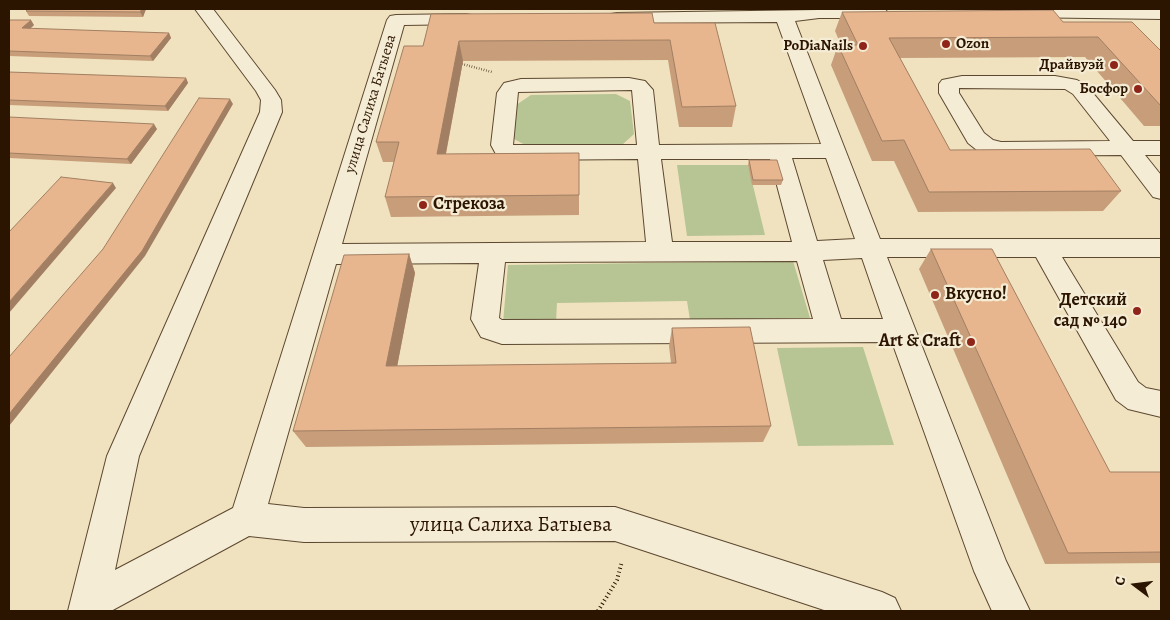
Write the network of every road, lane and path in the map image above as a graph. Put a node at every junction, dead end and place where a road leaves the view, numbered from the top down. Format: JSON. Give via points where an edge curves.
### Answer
{"nodes":[{"id":1,"x":204,"y":9,"type":"edge"},
{"id":2,"x":1003,"y":12,"type":"edge"},
{"id":3,"x":896,"y":13,"type":"edge"},
{"id":4,"x":1159,"y":16,"type":"edge"},
{"id":5,"x":784,"y":17,"type":"junction"},
{"id":6,"x":603,"y":18,"type":"edge"},
{"id":7,"x":485,"y":19,"type":"edge"},
{"id":8,"x":1127,"y":148,"type":"junction"},
{"id":9,"x":1161,"y":148,"type":"edge"},
{"id":10,"x":779,"y":151,"type":"junction"},
{"id":11,"x":834,"y":151,"type":"junction"},
{"id":12,"x":649,"y":152,"type":"junction"},
{"id":13,"x":1161,"y":191,"type":"edge"},
{"id":14,"x":871,"y":248,"type":"junction"},
{"id":15,"x":1043,"y":248,"type":"junction"},
{"id":16,"x":1161,"y":248,"type":"edge"},
{"id":17,"x":807,"y":251,"type":"junction"},
{"id":18,"x":660,"y":252,"type":"junction"},
{"id":19,"x":493,"y":253,"type":"junction"},
{"id":20,"x":326,"y":254,"type":"junction"},
{"id":21,"x":830,"y":330,"type":"junction"},
{"id":22,"x":902,"y":330,"type":"junction"},
{"id":23,"x":1161,"y":404,"type":"edge"},
{"id":24,"x":246,"y":518,"type":"junction"},
{"id":25,"x":630,"y":529,"type":"junction"},
{"id":26,"x":88,"y":607,"type":"edge"},
{"id":27,"x":598,"y":611,"type":"edge"},
{"id":28,"x":882,"y":611,"type":"edge"},
{"id":29,"x":1011,"y":611,"type":"edge"}],
"edges":[{"from":1,"to":26,"type":"street","via":[[265,90],[271,100],[271,112],[123,456]]},
{"from":2,"to":4,"type":"street","via":[[1111,12]]},
{"from":3,"to":5,"type":"street"},
{"from":5,"to":6,"type":"street"},
{"from":5,"to":11,"type":"street"},
{"from":7,"to":20,"type":"street","name":"улица Салиха Батыева","via":[[396,20]]},
{"from":8,"to":8,"type":"street","via":[[1080,90],[1070,84],[949,84],[949,93],[976,138],[986,146],[1001,149]]},
{"from":8,"to":9,"type":"street"},
{"from":8,"to":13,"type":"street"},
{"from":10,"to":11,"type":"street"},
{"from":10,"to":12,"type":"street"},
{"from":10,"to":17,"type":"street"},
{"from":11,"to":14,"type":"street"},
{"from":12,"to":12,"type":"street","via":[[643,90],[638,85],[521,85],[512,87],[507,93],[502,145],[505,151]]},
{"from":12,"to":18,"type":"street"},
{"from":14,"to":15,"type":"street"},
{"from":14,"to":17,"type":"street"},
{"from":14,"to":22,"type":"street"},
{"from":15,"to":16,"type":"street"},
{"from":15,"to":23,"type":"street","via":[[1127,391],[1139,400]]},
{"from":17,"to":18,"type":"street"},
{"from":17,"to":21,"type":"street"},
{"from":18,"to":19,"type":"street"},
{"from":19,"to":20,"type":"street"},
{"from":19,"to":21,"type":"street","via":[[486,319],[490,329],[502,332]]},
{"from":20,"to":24,"type":"street","name":"улица Салиха Батыева"},
{"from":21,"to":22,"type":"street"},
{"from":22,"to":29,"type":"street","via":[[992,570]]},
{"from":24,"to":25,"type":"street","name":"улица Салиха Батыева","via":[[304,525],[615,524]]},
{"from":24,"to":26,"type":"street"},
{"from":25,"to":27,"type":"path","via":[[617,580]]},
{"from":25,"to":28,"type":"street","name":"улица Салиха Батыева"}]}
